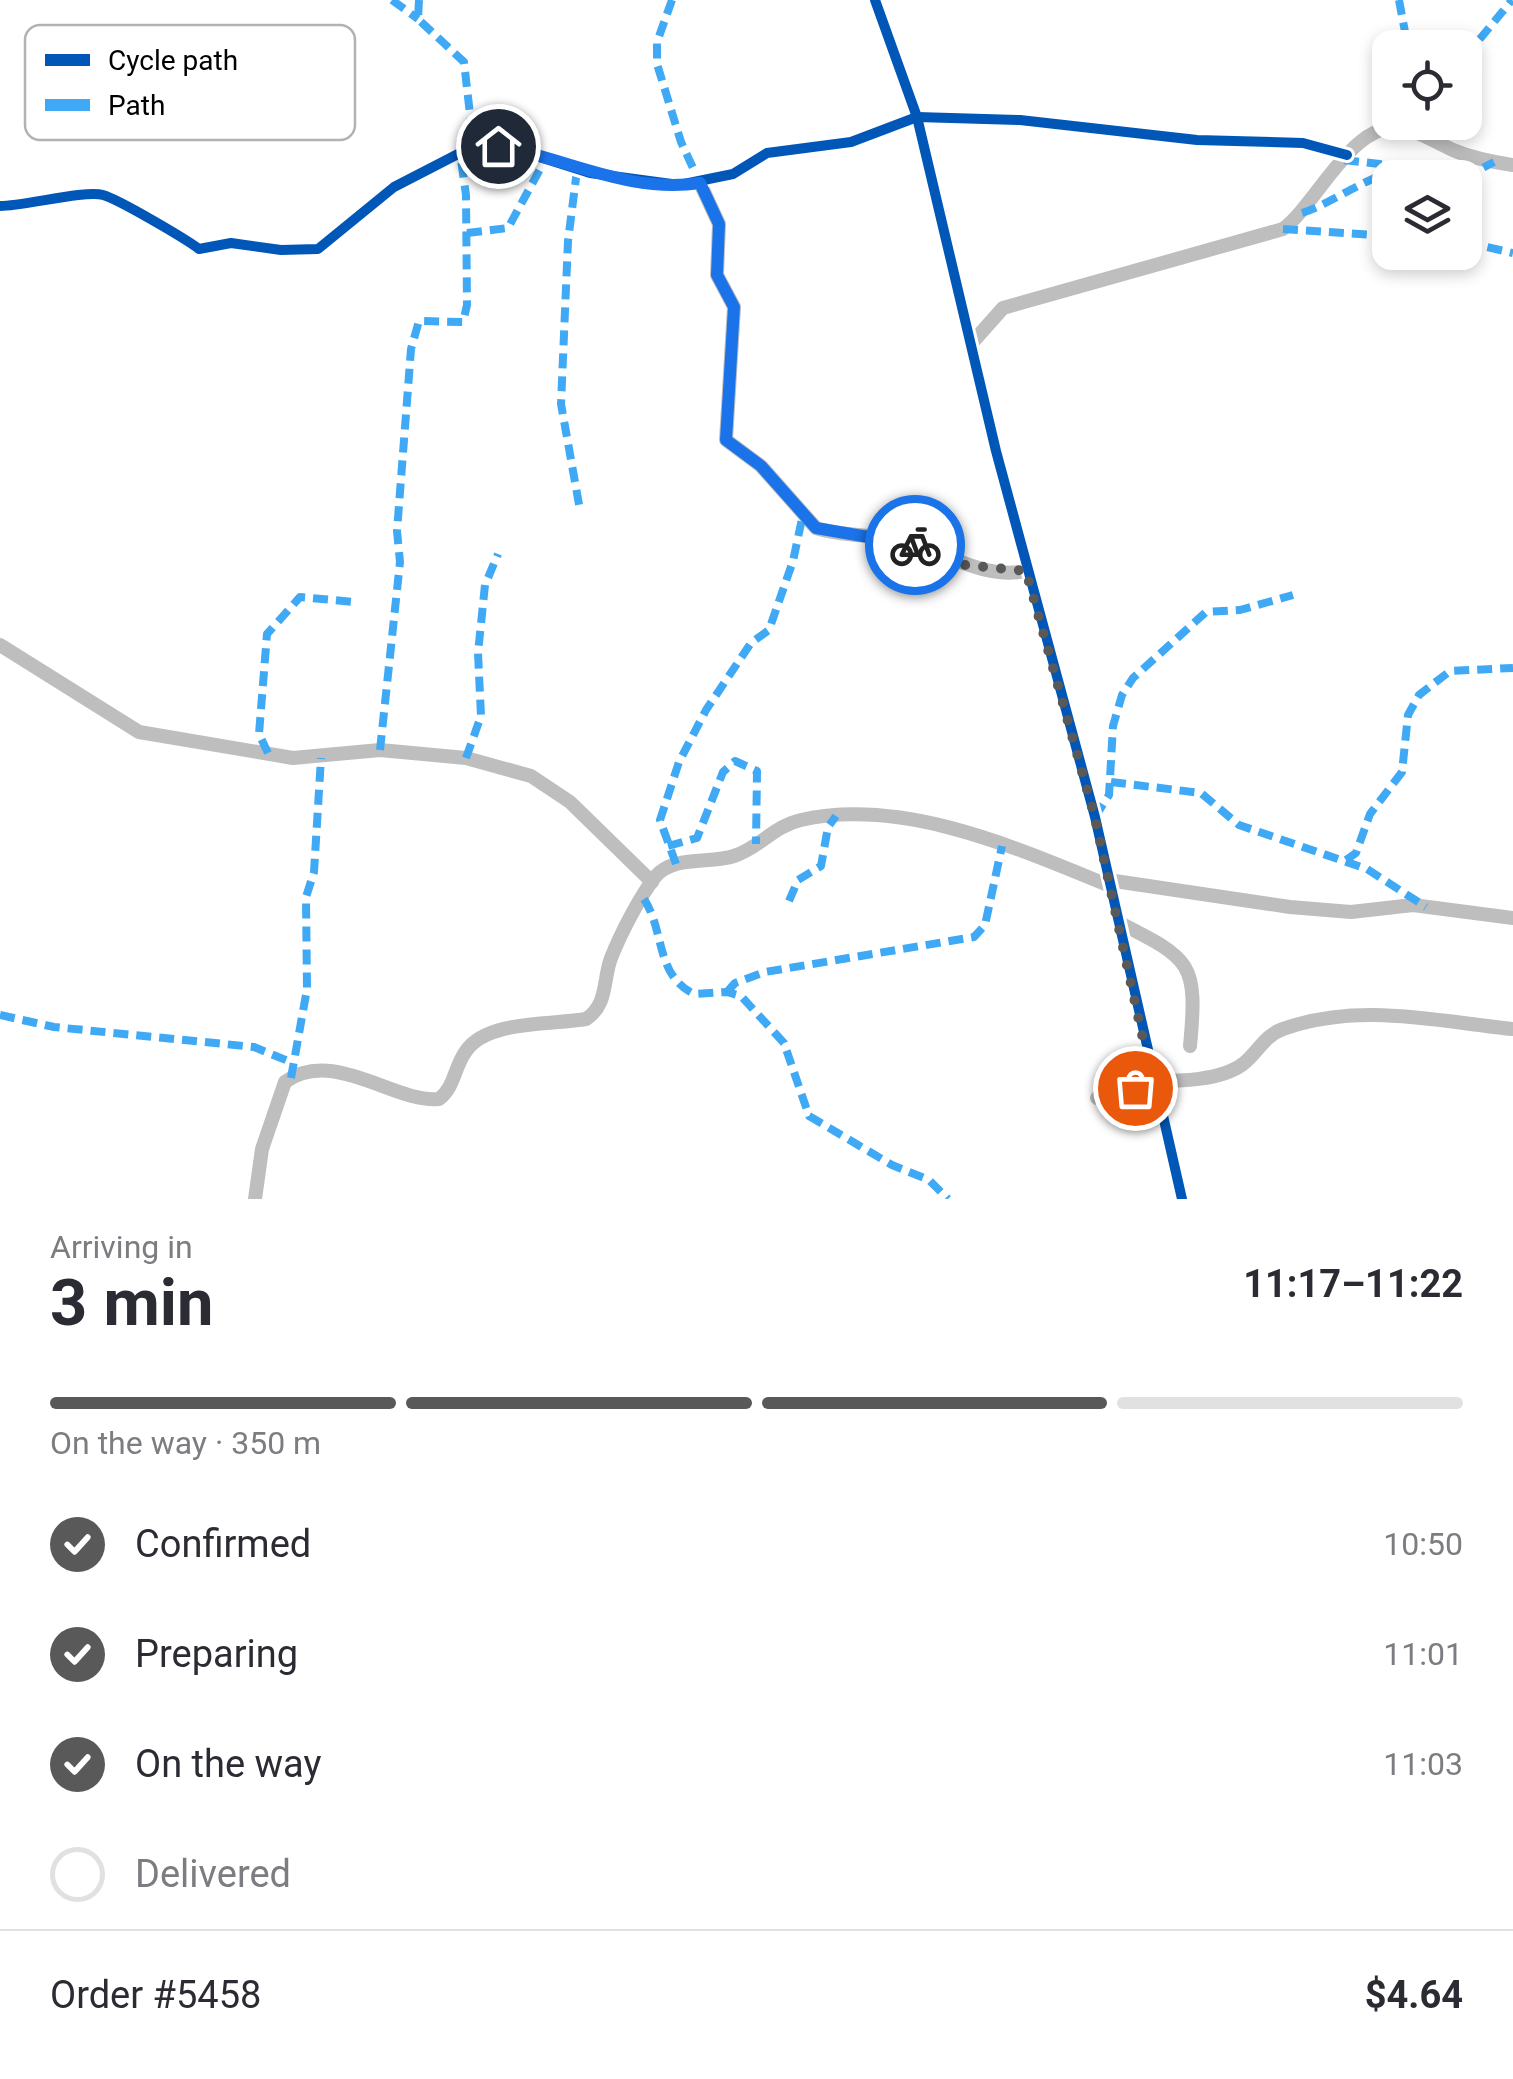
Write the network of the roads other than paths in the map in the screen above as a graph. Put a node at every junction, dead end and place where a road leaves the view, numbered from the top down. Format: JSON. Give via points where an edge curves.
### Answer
{"nodes":[{"id":1,"x":875,"y":0,"type":"edge"},
{"id":2,"x":916,"y":117,"type":"junction"},
{"id":3,"x":1347,"y":155,"type":"junction"},
{"id":4,"x":1513,"y":165,"type":"edge"},
{"id":5,"x":700,"y":183,"type":"junction"},
{"id":6,"x":0,"y":206,"type":"edge"},
{"id":7,"x":971,"y":344,"type":"junction"},
{"id":8,"x":1026,"y":571,"type":"junction"},
{"id":9,"x":0,"y":645,"type":"edge"},
{"id":10,"x":652,"y":882,"type":"junction"},
{"id":11,"x":1109,"y":883,"type":"junction"},
{"id":12,"x":1513,"y":918,"type":"edge"},
{"id":13,"x":1118,"y":922,"type":"junction"},
{"id":14,"x":1513,"y":1029,"type":"edge"},
{"id":15,"x":1190,"y":1046,"type":"dead end"},
{"id":16,"x":1152,"y":1078,"type":"junction"},
{"id":17,"x":1097,"y":1098,"type":"dead end"},
{"id":18,"x":255,"y":1199,"type":"edge"},
{"id":19,"x":1182,"y":1199,"type":"edge"}],
"edges":[{"from":1,"to":2,"type":"street"},
{"from":2,"to":3,"type":"street","via":[[1303,143]]},
{"from":2,"to":5,"type":"street","via":[[851,142],[767,153],[733,174]]},
{"from":2,"to":7,"type":"street"},
{"from":3,"to":4,"type":"street","via":[[1376,130],[1398,127]]},
{"from":3,"to":7,"type":"street","via":[[1283,229],[1003,308]]},
{"from":5,"to":6,"type":"street","via":[[635,182],[486,146],[394,187],[333,241],[310,250],[231,242],[201,250],[98,194]]},
{"from":5,"to":8,"type":"street","via":[[719,224],[717,275],[734,307],[729,443],[761,466],[816,528],[902,540],[965,565]]},
{"from":7,"to":8,"type":"street"},
{"from":8,"to":11,"type":"street"},
{"from":9,"to":10,"type":"street","via":[[139,732],[293,758],[380,750],[466,758],[531,776],[570,802]]},
{"from":10,"to":11,"type":"street","via":[[676,864],[739,854],[800,820],[854,816],[942,828]]},
{"from":10,"to":18,"type":"street","via":[[610,960],[593,1014],[481,1037],[439,1100],[330,1072],[291,1078],[273,1107]]},
{"from":11,"to":12,"type":"street","via":[[1290,907],[1351,912],[1413,905]]},
{"from":11,"to":13,"type":"street"},
{"from":13,"to":15,"type":"street","via":[[1170,949],[1186,966],[1194,986]]},
{"from":13,"to":16,"type":"street"},
{"from":14,"to":16,"type":"street","via":[[1391,1014],[1332,1016],[1278,1030],[1228,1070],[1186,1080]]},
{"from":16,"to":17,"type":"street"},
{"from":16,"to":19,"type":"street"}]}
